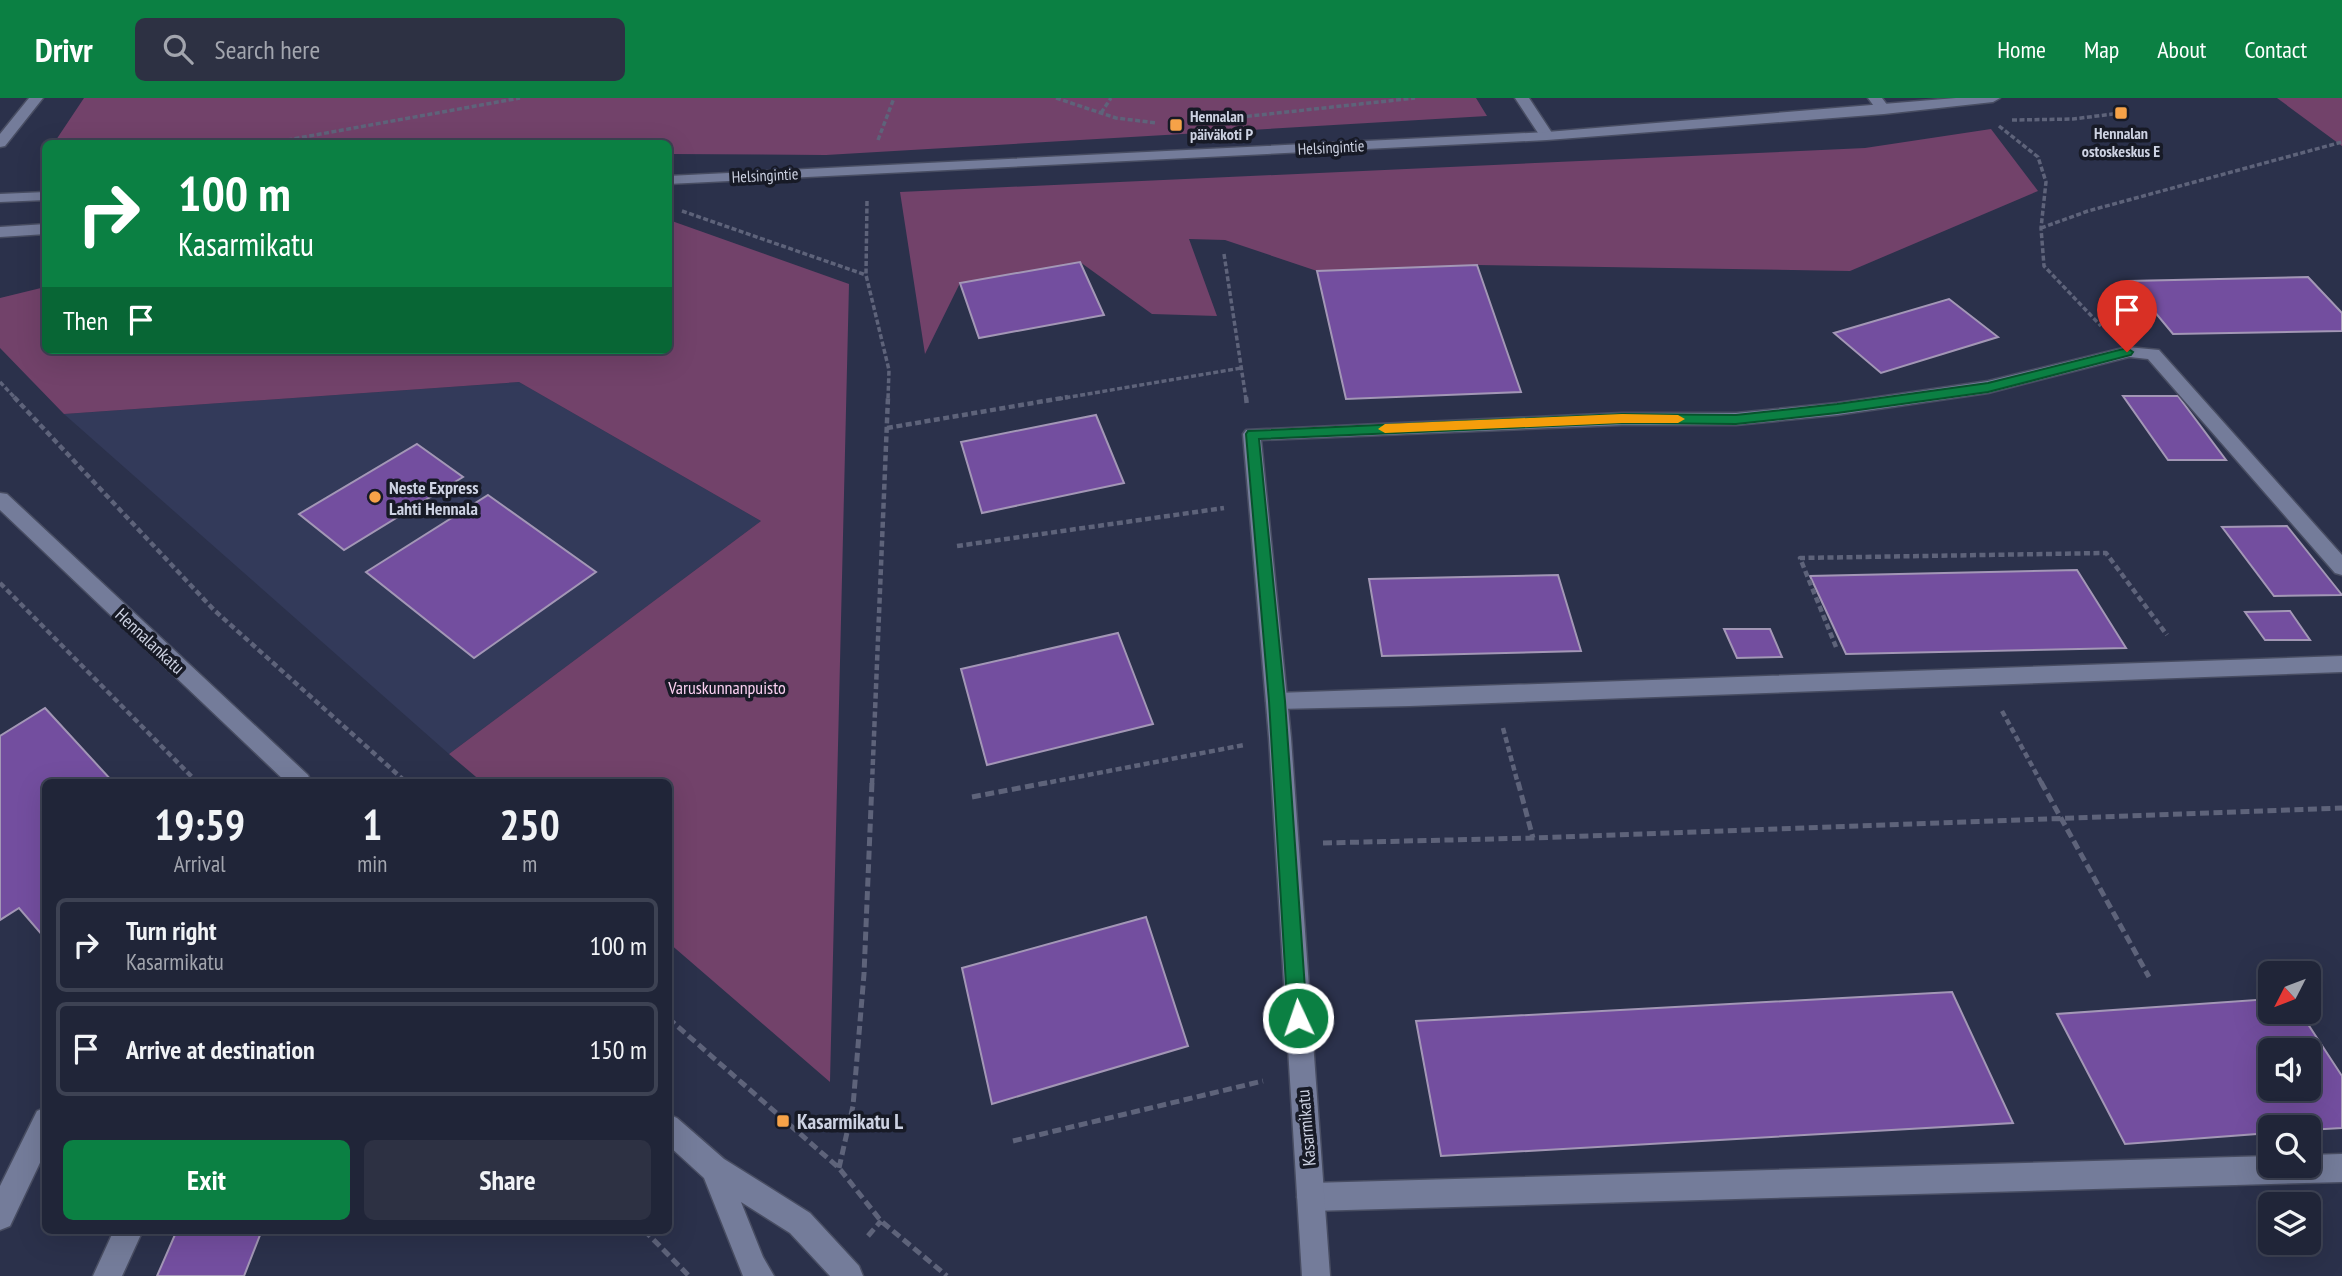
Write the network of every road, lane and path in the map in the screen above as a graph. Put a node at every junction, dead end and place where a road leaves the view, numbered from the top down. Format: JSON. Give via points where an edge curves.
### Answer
{"nodes":[{"id":1,"x":36,"y":98,"type":"edge"},
{"id":2,"x":520,"y":98,"type":"edge"},
{"id":3,"x":894,"y":98,"type":"edge"},
{"id":4,"x":1056,"y":98,"type":"edge"},
{"id":5,"x":1111,"y":98,"type":"edge"},
{"id":6,"x":1415,"y":98,"type":"edge"},
{"id":7,"x":1522,"y":98,"type":"edge"},
{"id":8,"x":1993,"y":98,"type":"edge"},
{"id":9,"x":1880,"y":104,"type":"edge"},
{"id":10,"x":1101,"y":113,"type":"junction"},
{"id":11,"x":2121,"y":113,"type":"dead end"},
{"id":12,"x":1229,"y":119,"type":"dead end"},
{"id":13,"x":1164,"y":123,"type":"dead end"},
{"id":14,"x":1547,"y":136,"type":"junction"},
{"id":15,"x":287,"y":140,"type":"edge"},
{"id":16,"x":2342,"y":142,"type":"edge"},
{"id":17,"x":0,"y":143,"type":"edge"},
{"id":18,"x":876,"y":146,"type":"dead end"},
{"id":19,"x":672,"y":180,"type":"edge"},
{"id":20,"x":867,"y":189,"type":"dead end"},
{"id":21,"x":42,"y":196,"type":"edge"},
{"id":22,"x":0,"y":198,"type":"edge"},
{"id":23,"x":682,"y":211,"type":"dead end"},
{"id":24,"x":2042,"y":228,"type":"junction"},
{"id":25,"x":42,"y":229,"type":"edge"},
{"id":26,"x":0,"y":232,"type":"edge"},
{"id":27,"x":1224,"y":254,"type":"dead end"},
{"id":28,"x":866,"y":275,"type":"junction"},
{"id":29,"x":2127,"y":352,"type":"junction"},
{"id":30,"x":1241,"y":368,"type":"junction"},
{"id":31,"x":0,"y":382,"type":"edge"},
{"id":32,"x":887,"y":428,"type":"junction"},
{"id":33,"x":1252,"y":434,"type":"junction"},
{"id":34,"x":0,"y":499,"type":"edge"},
{"id":35,"x":1260,"y":503,"type":"junction"},
{"id":36,"x":957,"y":546,"type":"dead end"},
{"id":37,"x":2342,"y":568,"type":"edge"},
{"id":38,"x":0,"y":583,"type":"edge"},
{"id":39,"x":2342,"y":664,"type":"edge"},
{"id":40,"x":2192,"y":669,"type":"junction"},
{"id":41,"x":1982,"y":676,"type":"junction"},
{"id":42,"x":1849,"y":680,"type":"junction"},
{"id":43,"x":1495,"y":696,"type":"junction"},
{"id":44,"x":1277,"y":701,"type":"junction"},
{"id":45,"x":1280,"y":738,"type":"junction"},
{"id":46,"x":194,"y":779,"type":"edge"},
{"id":47,"x":297,"y":779,"type":"edge"},
{"id":48,"x":403,"y":779,"type":"edge"},
{"id":49,"x":972,"y":797,"type":"dead end"},
{"id":50,"x":2342,"y":808,"type":"edge"},
{"id":51,"x":2062,"y":819,"type":"junction"},
{"id":52,"x":1533,"y":838,"type":"junction"},
{"id":53,"x":1287,"y":843,"type":"junction"},
{"id":54,"x":2148,"y":976,"type":"dead end"},
{"id":55,"x":672,"y":1022,"type":"edge"},
{"id":56,"x":1301,"y":1072,"type":"junction"},
{"id":57,"x":42,"y":1128,"type":"edge"},
{"id":58,"x":672,"y":1131,"type":"edge"},
{"id":59,"x":1013,"y":1141,"type":"dead end"},
{"id":60,"x":839,"y":1168,"type":"junction"},
{"id":61,"x":2342,"y":1168,"type":"edge"},
{"id":62,"x":713,"y":1170,"type":"junction"},
{"id":63,"x":1311,"y":1197,"type":"junction"},
{"id":64,"x":0,"y":1216,"type":"edge"},
{"id":65,"x":126,"y":1234,"type":"edge"},
{"id":66,"x":648,"y":1234,"type":"edge"},
{"id":67,"x":107,"y":1276,"type":"edge"},
{"id":68,"x":689,"y":1276,"type":"edge"},
{"id":69,"x":760,"y":1276,"type":"edge"},
{"id":70,"x":849,"y":1276,"type":"edge"},
{"id":71,"x":947,"y":1276,"type":"edge"},
{"id":72,"x":1316,"y":1276,"type":"edge"}],
"edges":[{"from":1,"to":17,"type":"street"},
{"from":2,"to":15,"type":"path"},
{"from":3,"to":18,"type":"path"},
{"from":4,"to":10,"type":"path"},
{"from":5,"to":10,"type":"path"},
{"from":6,"to":12,"type":"path"},
{"from":7,"to":14,"type":"street"},
{"from":8,"to":9,"type":"street","name":"Helsingintie"},
{"from":9,"to":14,"type":"street","name":"Helsingintie"},
{"from":10,"to":13,"type":"path"},
{"from":11,"to":24,"type":"path","via":[[1993,121],[2039,157],[2046,182]]},
{"from":14,"to":19,"type":"street","name":"Helsingintie"},
{"from":16,"to":24,"type":"path","via":[[2088,211]]},
{"from":20,"to":28,"type":"path"},
{"from":21,"to":22,"type":"street"},
{"from":23,"to":28,"type":"path"},
{"from":24,"to":29,"type":"path","via":[[2044,266]]},
{"from":25,"to":26,"type":"street"},
{"from":27,"to":30,"type":"path"},
{"from":28,"to":32,"type":"path","via":[[889,370]]},
{"from":29,"to":33,"type":"street","via":[[1988,387],[1736,419],[1622,419]]},
{"from":29,"to":37,"type":"street","via":[[2153,354]]},
{"from":30,"to":32,"type":"path"},
{"from":30,"to":33,"type":"path"},
{"from":31,"to":48,"type":"path","via":[[214,610]]},
{"from":32,"to":60,"type":"path","via":[[864,974],[853,1106]]},
{"from":33,"to":35,"type":"street","name":"Kasarmikatu"},
{"from":34,"to":47,"type":"street","name":"Hennalankatu"},
{"from":35,"to":36,"type":"path"},
{"from":35,"to":44,"type":"street","name":"Kasarmikatu"},
{"from":38,"to":46,"type":"path"},
{"from":39,"to":40,"type":"street"},
{"from":40,"to":41,"type":"street"},
{"from":40,"to":42,"type":"path","via":[[2106,553],[1800,558]]},
{"from":41,"to":42,"type":"street"},
{"from":41,"to":51,"type":"path"},
{"from":42,"to":43,"type":"street"},
{"from":43,"to":44,"type":"street"},
{"from":43,"to":52,"type":"path"},
{"from":44,"to":45,"type":"street","name":"Kasarmikatu"},
{"from":45,"to":49,"type":"path"},
{"from":45,"to":53,"type":"street","name":"Kasarmikatu"},
{"from":50,"to":51,"type":"path"},
{"from":51,"to":52,"type":"path"},
{"from":51,"to":54,"type":"path"},
{"from":52,"to":53,"type":"path"},
{"from":53,"to":56,"type":"street","name":"Kasarmikatu"},
{"from":55,"to":60,"type":"path"},
{"from":56,"to":59,"type":"path"},
{"from":56,"to":63,"type":"street","name":"Kasarmikatu"},
{"from":57,"to":64,"type":"street"},
{"from":58,"to":62,"type":"street"},
{"from":60,"to":71,"type":"path","via":[[881,1221]]},
{"from":61,"to":63,"type":"street"},
{"from":62,"to":69,"type":"street"},
{"from":62,"to":70,"type":"street","via":[[800,1223]]},
{"from":63,"to":72,"type":"street","name":"Kasarmikatu"},
{"from":65,"to":67,"type":"street"},
{"from":66,"to":68,"type":"path"}]}
